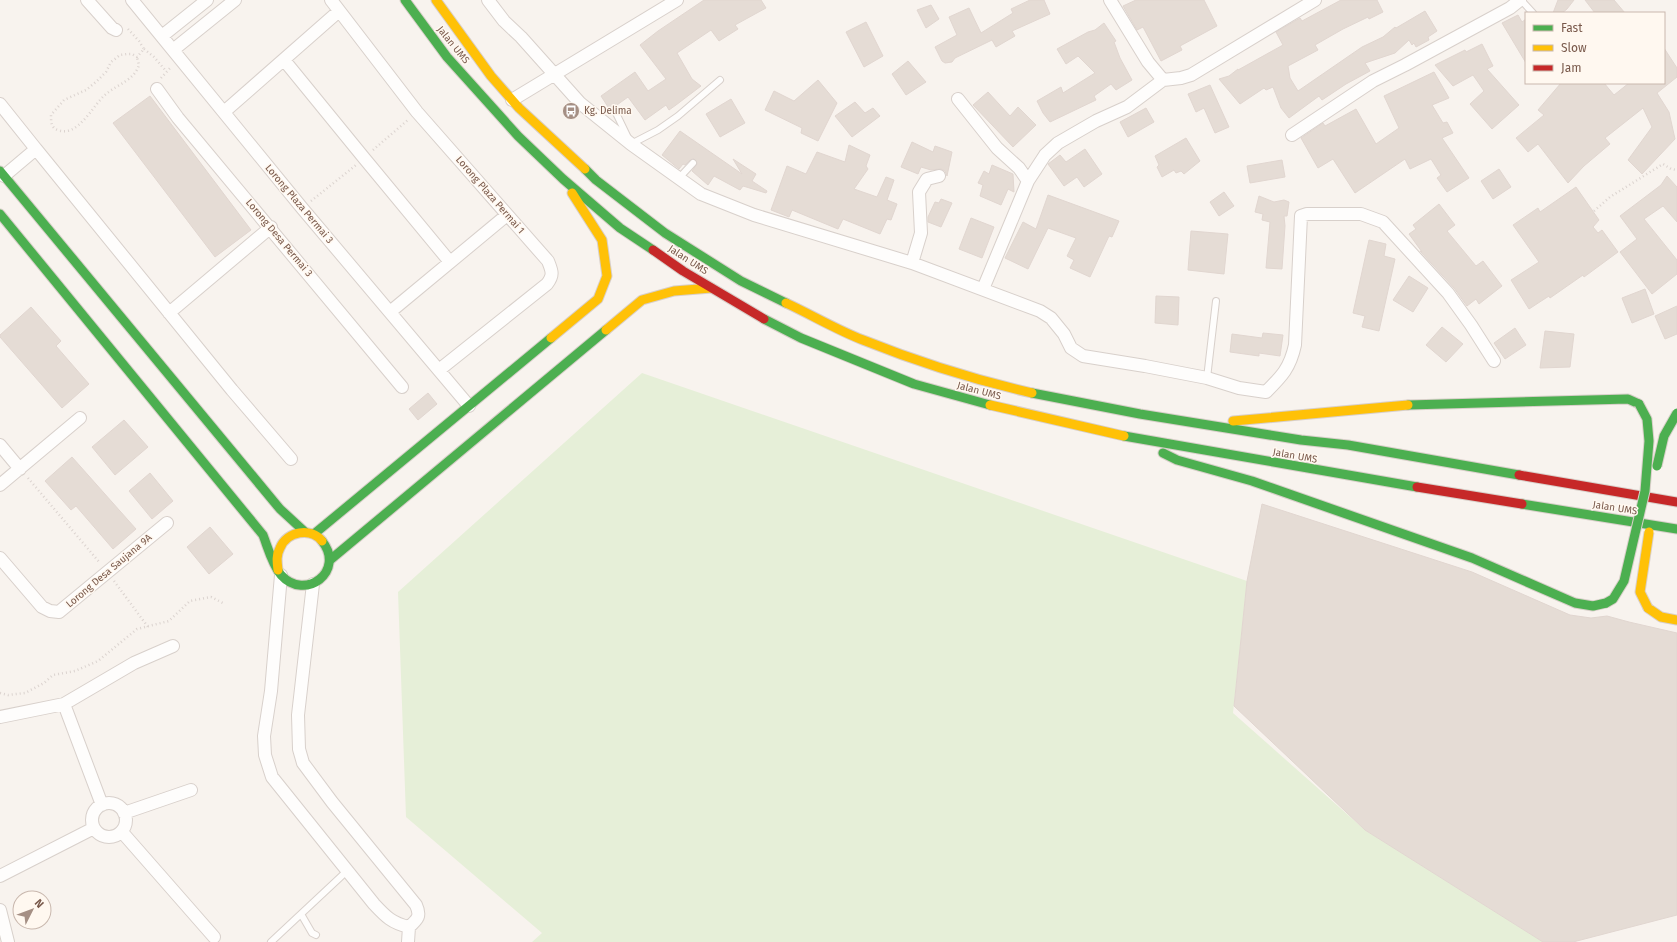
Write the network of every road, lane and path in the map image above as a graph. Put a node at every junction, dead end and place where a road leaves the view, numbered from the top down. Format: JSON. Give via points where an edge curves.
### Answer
{"nodes":[{"id":1,"x":88,"y":0,"type":"edge"},
{"id":2,"x":132,"y":0,"type":"edge"},
{"id":3,"x":207,"y":0,"type":"edge"},
{"id":4,"x":234,"y":0,"type":"edge"},
{"id":5,"x":331,"y":0,"type":"edge"},
{"id":6,"x":405,"y":0,"type":"edge"},
{"id":7,"x":436,"y":0,"type":"edge"},
{"id":8,"x":488,"y":0,"type":"edge"},
{"id":9,"x":677,"y":0,"type":"edge"},
{"id":10,"x":1110,"y":0,"type":"edge"},
{"id":11,"x":1315,"y":0,"type":"edge"},
{"id":12,"x":1521,"y":0,"type":"edge"},
{"id":13,"x":339,"y":11,"type":"junction"},
{"id":14,"x":1532,"y":12,"type":"edge"},
{"id":15,"x":116,"y":30,"type":"joint"},
{"id":16,"x":162,"y":36,"type":"junction"},
{"id":17,"x":144,"y":49,"type":"junction"},
{"id":18,"x":177,"y":55,"type":"junction"},
{"id":19,"x":137,"y":57,"type":"junction"},
{"id":20,"x":284,"y":60,"type":"junction"},
{"id":21,"x":166,"y":71,"type":"junction"},
{"id":22,"x":553,"y":75,"type":"junction"},
{"id":23,"x":720,"y":80,"type":"dead end"},
{"id":24,"x":1163,"y":80,"type":"junction"},
{"id":25,"x":157,"y":89,"type":"joint"},
{"id":26,"x":958,"y":99,"type":"dead end"},
{"id":27,"x":512,"y":100,"type":"junction"},
{"id":28,"x":0,"y":104,"type":"edge"},
{"id":29,"x":224,"y":112,"type":"junction"},
{"id":30,"x":417,"y":112,"type":"junction"},
{"id":31,"x":616,"y":113,"type":"dead end"},
{"id":32,"x":1292,"y":135,"type":"dead end"},
{"id":33,"x":632,"y":144,"type":"junction"},
{"id":34,"x":36,"y":149,"type":"junction"},
{"id":35,"x":364,"y":158,"type":"junction"},
{"id":36,"x":693,"y":163,"type":"dead end"},
{"id":37,"x":1677,"y":170,"type":"edge"},
{"id":38,"x":2,"y":174,"type":"edge"},
{"id":39,"x":939,"y":176,"type":"dead end"},
{"id":40,"x":679,"y":178,"type":"junction"},
{"id":41,"x":563,"y":179,"type":"junction"},
{"id":42,"x":1028,"y":181,"type":"junction"},
{"id":43,"x":302,"y":208,"type":"junction"},
{"id":44,"x":1594,"y":211,"type":"dead end"},
{"id":45,"x":0,"y":214,"type":"edge"},
{"id":46,"x":507,"y":215,"type":"junction"},
{"id":47,"x":271,"y":227,"type":"junction"},
{"id":48,"x":450,"y":262,"type":"junction"},
{"id":49,"x":912,"y":263,"type":"junction"},
{"id":50,"x":711,"y":288,"type":"junction"},
{"id":51,"x":983,"y":289,"type":"junction"},
{"id":52,"x":1216,"y":301,"type":"dead end"},
{"id":53,"x":390,"y":312,"type":"junction"},
{"id":54,"x":169,"y":313,"type":"junction"},
{"id":55,"x":1494,"y":361,"type":"dead end"},
{"id":56,"x":439,"y":370,"type":"junction"},
{"id":57,"x":1207,"y":378,"type":"junction"},
{"id":58,"x":402,"y":387,"type":"dead end"},
{"id":59,"x":469,"y":406,"type":"junction"},
{"id":60,"x":1677,"y":413,"type":"edge"},
{"id":61,"x":80,"y":418,"type":"dead end"},
{"id":62,"x":1198,"y":424,"type":"junction"},
{"id":63,"x":1134,"y":438,"type":"junction"},
{"id":64,"x":0,"y":445,"type":"edge"},
{"id":65,"x":291,"y":459,"type":"dead end"},
{"id":66,"x":20,"y":468,"type":"junction"},
{"id":67,"x":1656,"y":473,"type":"dead end"},
{"id":68,"x":0,"y":485,"type":"edge"},
{"id":69,"x":1655,"y":488,"type":"dead end"},
{"id":70,"x":1677,"y":502,"type":"edge"},
{"id":71,"x":167,"y":523,"type":"dead end"},
{"id":72,"x":1677,"y":529,"type":"edge"},
{"id":73,"x":309,"y":533,"type":"junction"},
{"id":74,"x":0,"y":558,"type":"edge"},
{"id":75,"x":330,"y":560,"type":"junction"},
{"id":76,"x":108,"y":572,"type":"junction"},
{"id":77,"x":280,"y":573,"type":"junction"},
{"id":78,"x":313,"y":584,"type":"junction"},
{"id":79,"x":225,"y":604,"type":"dead end"},
{"id":80,"x":1677,"y":620,"type":"edge"},
{"id":81,"x":148,"y":627,"type":"junction"},
{"id":82,"x":173,"y":646,"type":"dead end"},
{"id":83,"x":0,"y":693,"type":"edge"},
{"id":84,"x":64,"y":704,"type":"junction"},
{"id":85,"x":0,"y":717,"type":"edge"},
{"id":86,"x":191,"y":790,"type":"dead end"},
{"id":87,"x":102,"y":805,"type":"junction"},
{"id":88,"x":124,"y":813,"type":"junction"},
{"id":89,"x":94,"y":828,"type":"junction"},
{"id":90,"x":122,"y":832,"type":"junction"},
{"id":91,"x":348,"y":870,"type":"junction"},
{"id":92,"x":0,"y":876,"type":"edge"},
{"id":93,"x":0,"y":910,"type":"edge"},
{"id":94,"x":301,"y":914,"type":"junction"},
{"id":95,"x":409,"y":927,"type":"junction"},
{"id":96,"x":316,"y":935,"type":"dead end"},
{"id":97,"x":214,"y":937,"type":"dead end"},
{"id":98,"x":8,"y":942,"type":"edge"},
{"id":99,"x":272,"y":942,"type":"edge"},
{"id":100,"x":408,"y":942,"type":"edge"}],
"edges":[{"from":1,"to":15,"type":"street"},
{"from":2,"to":16,"type":"street","name":"Lorong Plaza Permai 3"},
{"from":3,"to":16,"type":"street"},
{"from":4,"to":18,"type":"street"},
{"from":5,"to":13,"type":"street","name":"Lorong Plaza Permai 1"},
{"from":6,"to":41,"type":"main road","name":"Jalan UMS","via":[[447,57],[518,136]]},
{"from":7,"to":27,"type":"main road","name":"Jalan UMS","via":[[491,76]]},
{"from":8,"to":22,"type":"street"},
{"from":9,"to":22,"type":"street"},
{"from":10,"to":24,"type":"street","via":[[1148,62]]},
{"from":11,"to":24,"type":"street","via":[[1191,75]]},
{"from":12,"to":14,"type":"lane"},
{"from":12,"to":32,"type":"street","via":[[1373,81]]},
{"from":13,"to":20,"type":"street"},
{"from":13,"to":30,"type":"street","name":"Lorong Plaza Permai 1"},
{"from":15,"to":17,"type":"path","via":[[125,25]]},
{"from":16,"to":18,"type":"street","name":"Lorong Plaza Permai 3"},
{"from":17,"to":19,"type":"path"},
{"from":17,"to":21,"type":"path"},
{"from":18,"to":21,"type":"path"},
{"from":18,"to":29,"type":"street","name":"Lorong Plaza Permai 3"},
{"from":19,"to":19,"type":"path","via":[[132,54],[120,55],[86,90],[64,100],[51,115],[52,126],[61,132],[77,127],[105,94],[134,75],[139,64]]},
{"from":20,"to":29,"type":"street"},
{"from":20,"to":35,"type":"street"},
{"from":21,"to":25,"type":"path","via":[[162,74]]},
{"from":22,"to":27,"type":"street"},
{"from":22,"to":33,"type":"street","via":[[580,103]]},
{"from":23,"to":33,"type":"lane","via":[[678,116]]},
{"from":24,"to":42,"type":"street","via":[[1127,107],[1058,143],[1045,155]]},
{"from":25,"to":47,"type":"street","name":"Lorong Desa Permai 3","via":[[178,118]]},
{"from":26,"to":42,"type":"street"},
{"from":27,"to":62,"type":"main road","name":"Jalan UMS","via":[[596,180],[665,233],[741,281],[862,340],[989,383]]},
{"from":28,"to":34,"type":"street"},
{"from":29,"to":43,"type":"street","name":"Lorong Plaza Permai 3"},
{"from":30,"to":35,"type":"path"},
{"from":30,"to":46,"type":"street","name":"Lorong Plaza Permai 1"},
{"from":31,"to":33,"type":"lane"},
{"from":33,"to":40,"type":"street"},
{"from":34,"to":38,"type":"street"},
{"from":34,"to":54,"type":"street"},
{"from":35,"to":43,"type":"path"},
{"from":35,"to":48,"type":"street"},
{"from":36,"to":40,"type":"lane"},
{"from":37,"to":44,"type":"path","via":[[1663,164],[1610,197]]},
{"from":38,"to":73,"type":"main road","via":[[280,509]]},
{"from":39,"to":49,"type":"street","via":[[926,179],[919,192],[920,233]]},
{"from":40,"to":49,"type":"street","via":[[701,194],[754,215]]},
{"from":41,"to":50,"type":"main road","name":"Jalan UMS","via":[[620,228],[683,272]]},
{"from":41,"to":59,"type":"main road","via":[[602,240],[607,276],[598,299]]},
{"from":42,"to":51,"type":"street"},
{"from":43,"to":53,"type":"street","name":"Lorong Plaza Permai 3"},
{"from":45,"to":77,"type":"main road","via":[[263,535]]},
{"from":46,"to":48,"type":"street"},
{"from":46,"to":56,"type":"street","name":"Lorong Plaza Permai 1","via":[[548,261],[552,271],[551,280]]},
{"from":47,"to":54,"type":"street"},
{"from":47,"to":58,"type":"street","name":"Lorong Desa Permai 3"},
{"from":48,"to":53,"type":"street"},
{"from":49,"to":51,"type":"street"},
{"from":50,"to":63,"type":"main road","name":"Jalan UMS","via":[[801,338],[914,384],[1006,409]]},
{"from":50,"to":75,"type":"main road","via":[[674,291],[642,300]]},
{"from":51,"to":57,"type":"street","via":[[1040,311],[1051,318],[1071,348],[1083,356]]},
{"from":52,"to":57,"type":"lane"},
{"from":53,"to":56,"type":"street","name":"Lorong Plaza Permai 3"},
{"from":54,"to":65,"type":"street"},
{"from":55,"to":57,"type":"street","via":[[1448,293],[1383,222],[1361,214],[1307,214],[1302,215],[1300,222],[1295,345],[1285,372],[1266,392],[1239,388]]},
{"from":56,"to":59,"type":"street","name":"Lorong Plaza Permai 3"},
{"from":59,"to":73,"type":"main road"},
{"from":60,"to":67,"type":"main road","bridge":true,"via":[[1664,436]]},
{"from":61,"to":66,"type":"street"},
{"from":62,"to":63,"type":"main road","bridge":true,"via":[[1413,404],[1628,399],[1639,404],[1647,420],[1649,441],[1645,491],[1624,581],[1613,599],[1606,603],[1593,606],[1575,603],[1472,558],[1252,481],[1177,460]]},
{"from":62,"to":70,"type":"main road","name":"Jalan UMS","via":[[1348,445]]},
{"from":63,"to":72,"type":"main road","name":"Jalan UMS"},
{"from":64,"to":66,"type":"street"},
{"from":66,"to":68,"type":"street"},
{"from":66,"to":76,"type":"path"},
{"from":69,"to":80,"type":"main road","bridge":true,"via":[[1640,592],[1648,608],[1670,620]]},
{"from":71,"to":76,"type":"street","name":"Lorong Desa Saujana 9A"},
{"from":73,"to":75,"type":"main road","via":[[326,545]]},
{"from":73,"to":77,"type":"main road","via":[[296,533],[281,543],[276,561]]},
{"from":74,"to":76,"type":"street","name":"Lorong Desa Saujana 9A","via":[[42,608],[55,612],[59,612]]},
{"from":75,"to":78,"type":"main road","via":[[325,575]]},
{"from":76,"to":81,"type":"path"},
{"from":77,"to":78,"type":"main road","via":[[296,585]]},
{"from":77,"to":91,"type":"street","via":[[271,691],[264,736],[265,755],[272,777]]},
{"from":78,"to":95,"type":"street","via":[[298,715],[299,749],[303,763],[416,905],[418,919]]},
{"from":79,"to":81,"type":"path","via":[[211,597],[190,601],[169,621]]},
{"from":81,"to":83,"type":"path","via":[[137,629],[98,662],[75,671],[53,675],[25,693]]},
{"from":82,"to":84,"type":"street","via":[[134,663]]},
{"from":84,"to":85,"type":"street"},
{"from":84,"to":87,"type":"street"},
{"from":86,"to":88,"type":"street"},
{"from":87,"to":88,"type":"street","via":[[112,804]]},
{"from":87,"to":89,"type":"street","via":[[94,812]]},
{"from":88,"to":90,"type":"street","via":[[126,823]]},
{"from":89,"to":90,"type":"street","via":[[106,837]]},
{"from":89,"to":92,"type":"street"},
{"from":90,"to":97,"type":"street"},
{"from":91,"to":94,"type":"lane"},
{"from":91,"to":95,"type":"street","via":[[388,918],[396,924]]},
{"from":93,"to":98,"type":"street"},
{"from":94,"to":96,"type":"lane","via":[[312,933]]},
{"from":94,"to":99,"type":"lane"},
{"from":95,"to":100,"type":"street"}]}
